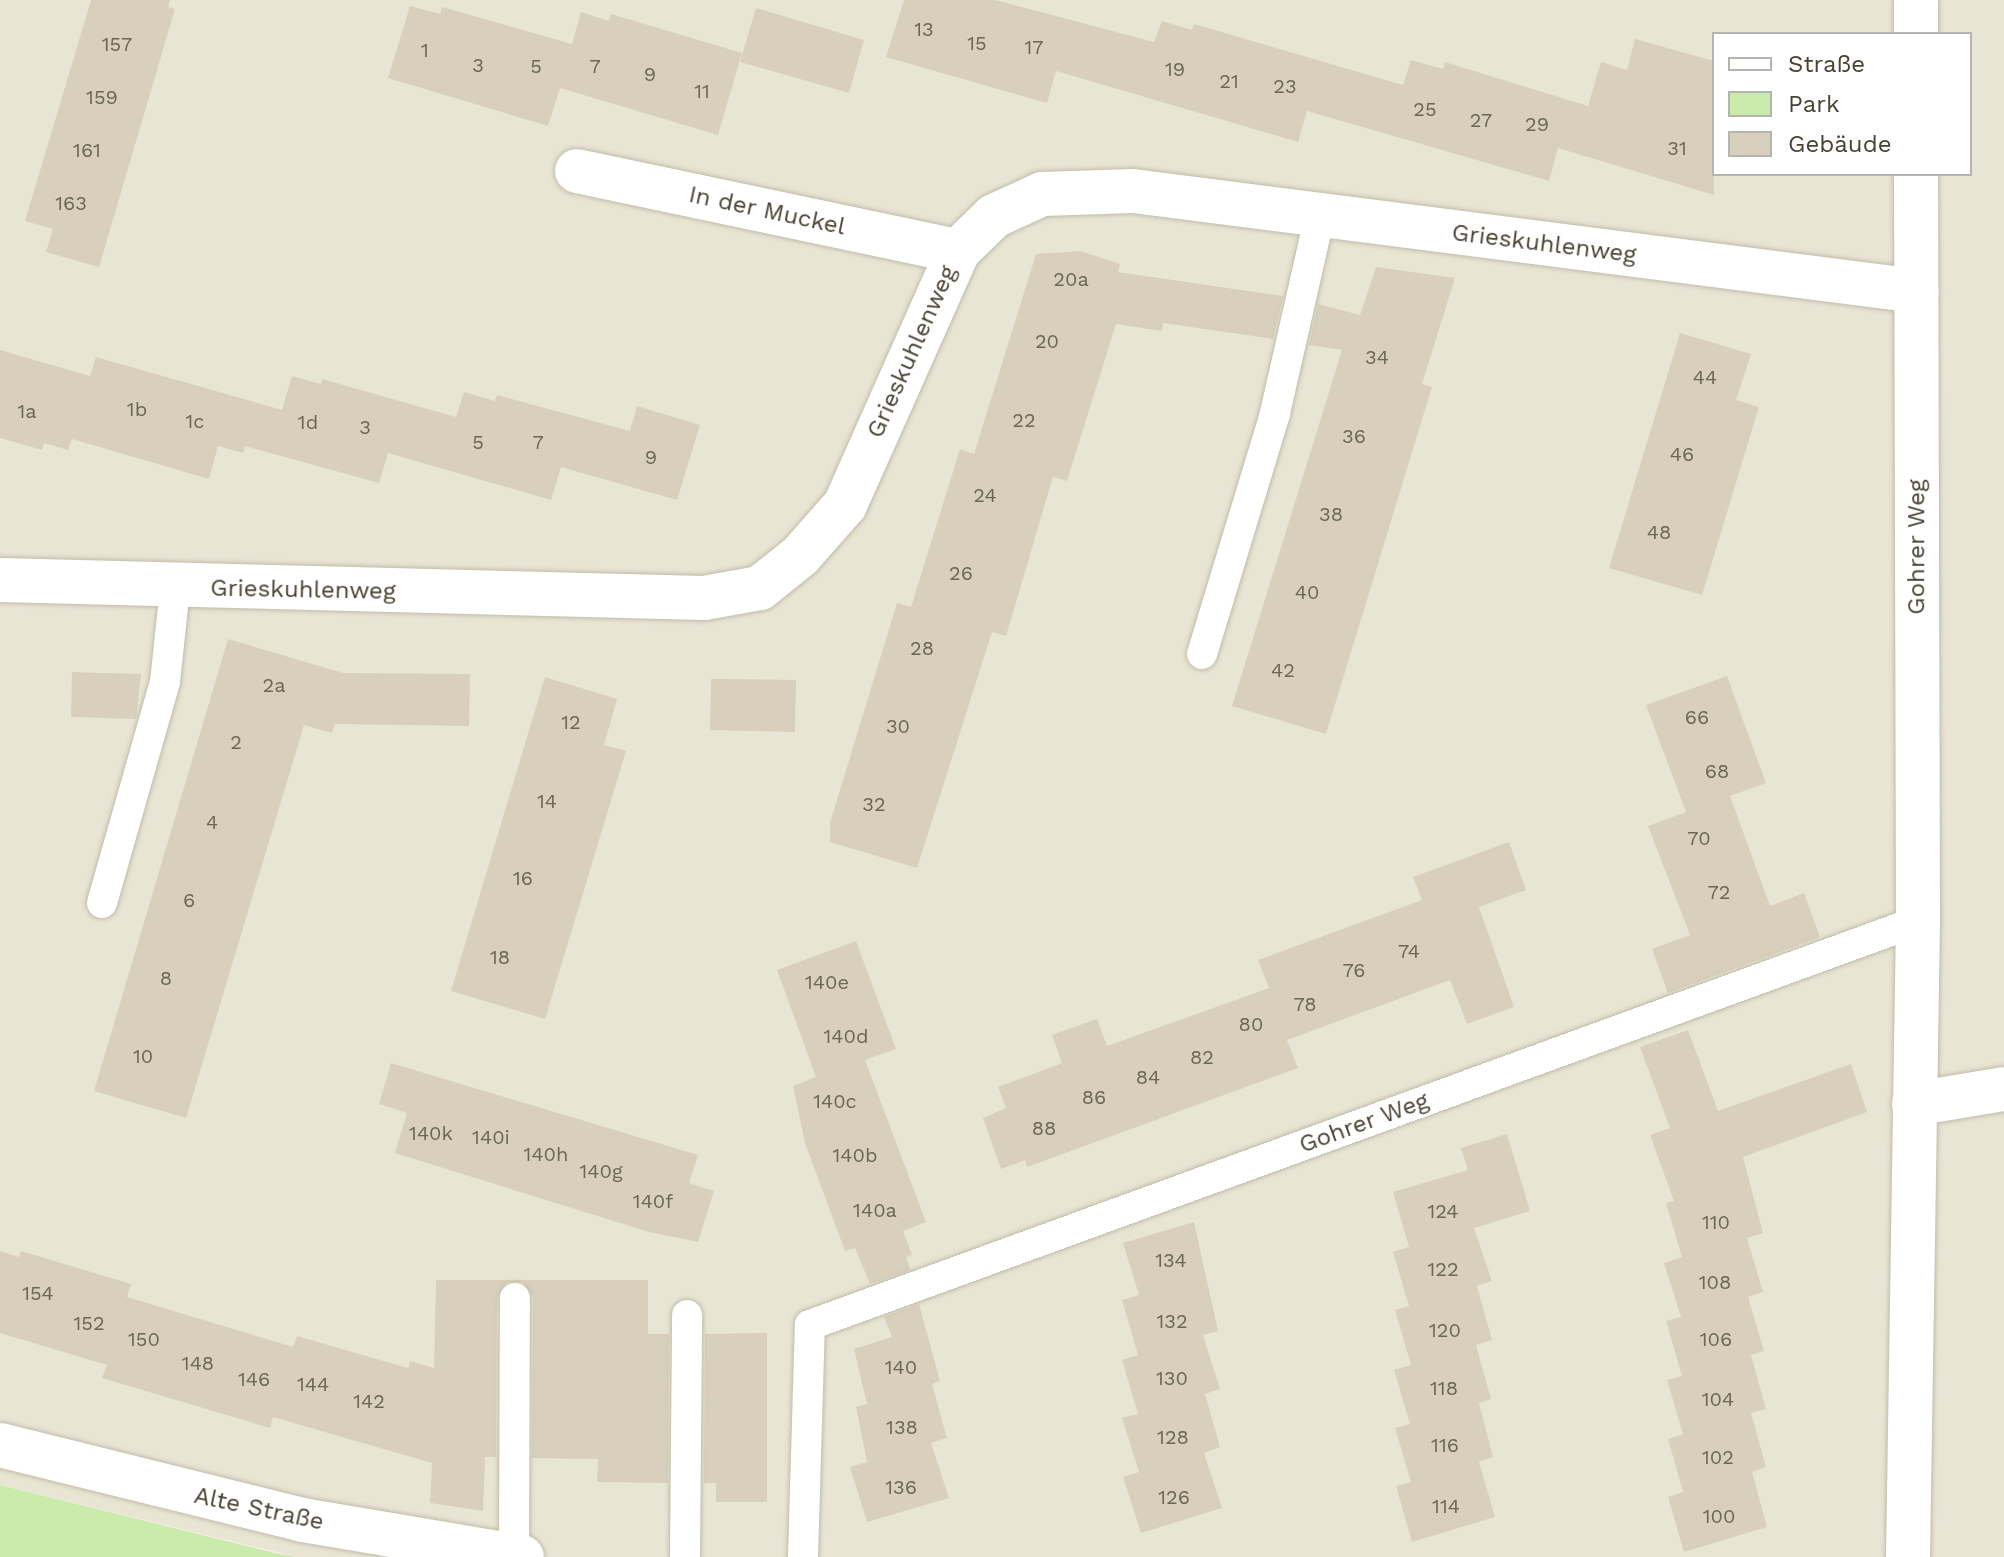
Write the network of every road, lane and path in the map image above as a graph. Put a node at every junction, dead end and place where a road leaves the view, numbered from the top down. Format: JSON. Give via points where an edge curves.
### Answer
{"nodes":[{"id":1,"x":1916,"y":0,"type":"edge"},
{"id":2,"x":1916,"y":32,"type":"edge"},
{"id":3,"x":577,"y":171,"type":"dead end"},
{"id":4,"x":1916,"y":176,"type":"edge"},
{"id":5,"x":1320,"y":215,"type":"junction"},
{"id":6,"x":958,"y":251,"type":"junction"},
{"id":7,"x":1917,"y":291,"type":"junction"},
{"id":8,"x":0,"y":580,"type":"edge"},
{"id":9,"x":175,"y":588,"type":"junction"},
{"id":10,"x":1202,"y":654,"type":"dead end"},
{"id":11,"x":102,"y":903,"type":"dead end"},
{"id":12,"x":1918,"y":921,"type":"junction"},
{"id":13,"x":2004,"y":1089,"type":"edge"},
{"id":14,"x":1914,"y":1104,"type":"junction"},
{"id":15,"x":515,"y":1298,"type":"dead end"},
{"id":16,"x":687,"y":1315,"type":"dead end"},
{"id":17,"x":0,"y":1445,"type":"edge"},
{"id":18,"x":514,"y":1556,"type":"edge"},
{"id":19,"x":522,"y":1557,"type":"edge"},
{"id":20,"x":685,"y":1557,"type":"edge"},
{"id":21,"x":803,"y":1557,"type":"edge"},
{"id":22,"x":1908,"y":1557,"type":"edge"}],
"edges":[{"from":1,"to":2,"type":"street"},
{"from":3,"to":6,"type":"street","name":"In der Muckel"},
{"from":4,"to":7,"type":"street","name":"Gohrer Weg"},
{"from":5,"to":6,"type":"street","name":"Grieskuhlenweg","via":[[1133,191],[1042,194],[994,216]]},
{"from":5,"to":7,"type":"street","name":"Grieskuhlenweg"},
{"from":5,"to":10,"type":"lane","via":[[1275,413]]},
{"from":6,"to":9,"type":"street","name":"Grieskuhlenweg","via":[[845,505],[800,556],[760,588],[704,598]]},
{"from":7,"to":12,"type":"street","name":"Gohrer Weg"},
{"from":8,"to":9,"type":"street","name":"Grieskuhlenweg"},
{"from":9,"to":11,"type":"lane","via":[[165,682]]},
{"from":12,"to":14,"type":"street","name":"Gohrer Weg"},
{"from":12,"to":21,"type":"lane","name":"Gohrer Weg","via":[[810,1325]]},
{"from":13,"to":14,"type":"street"},
{"from":14,"to":22,"type":"street","name":"Gohrer Weg"},
{"from":15,"to":18,"type":"lane"},
{"from":16,"to":20,"type":"lane"},
{"from":17,"to":18,"type":"street","name":"Alte Straße","via":[[303,1520]]},
{"from":18,"to":19,"type":"street","name":"Alte Straße"}]}
